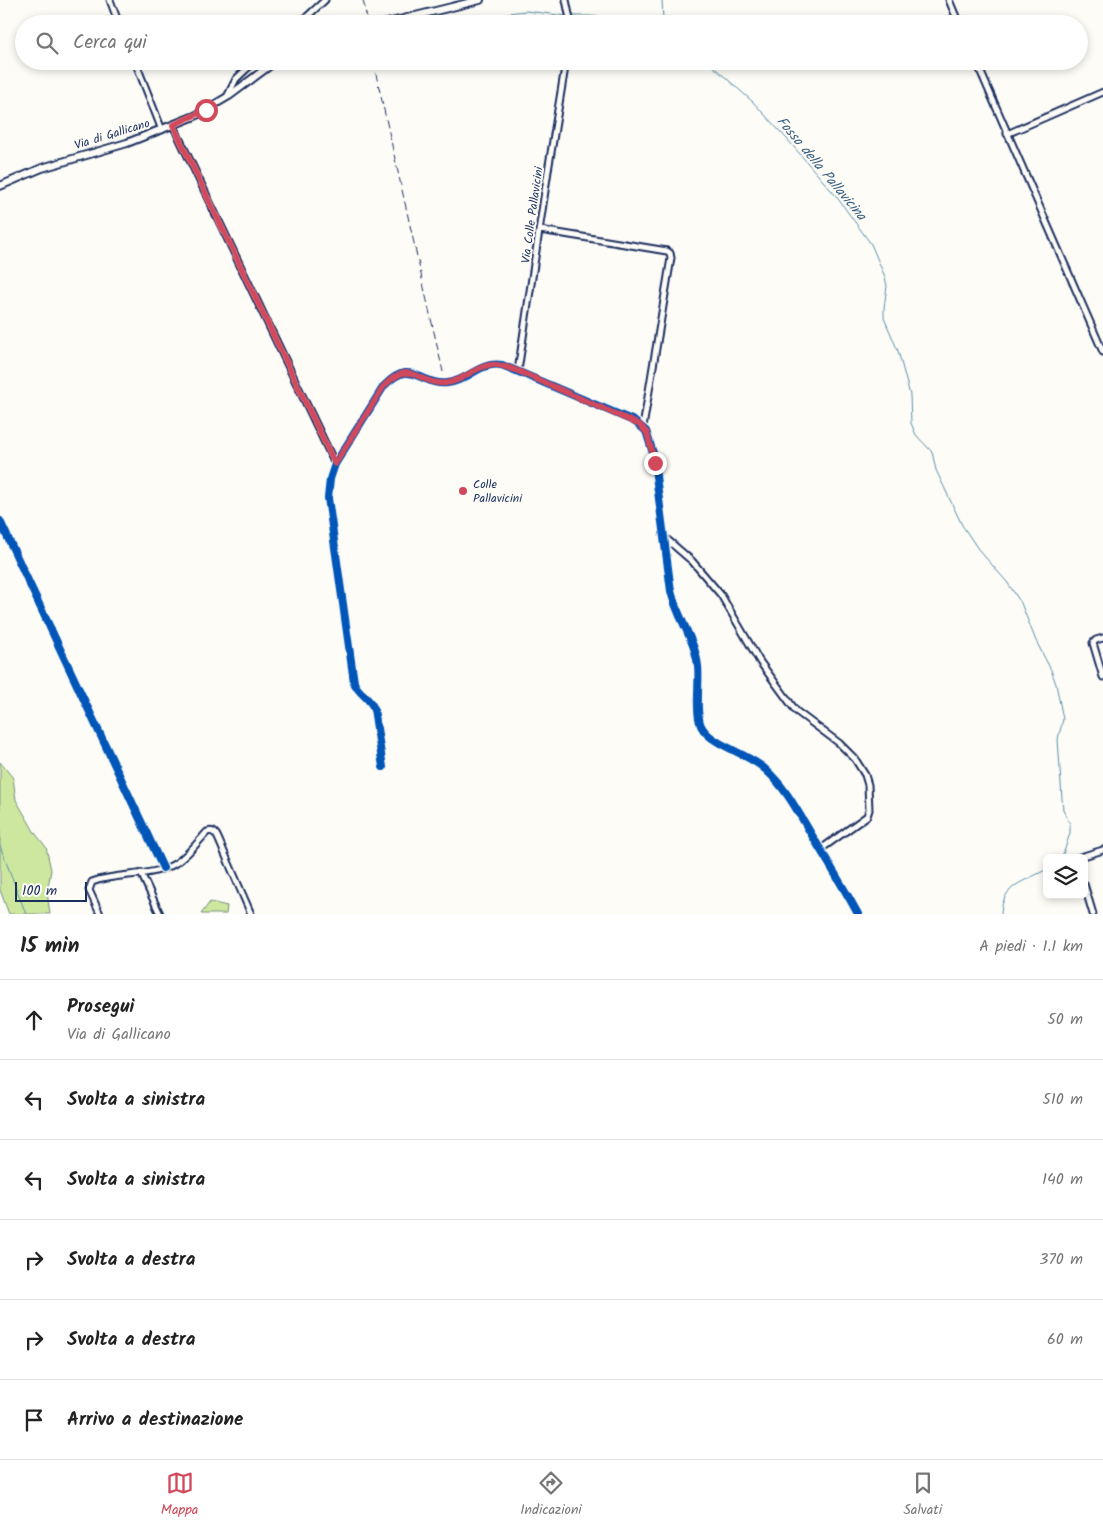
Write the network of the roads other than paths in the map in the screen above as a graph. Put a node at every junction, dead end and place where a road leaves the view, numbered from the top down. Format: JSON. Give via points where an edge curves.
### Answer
{"nodes":[{"id":1,"x":110,"y":0,"type":"edge"},
{"id":2,"x":325,"y":0,"type":"edge"},
{"id":3,"x":480,"y":0,"type":"edge"},
{"id":4,"x":566,"y":0,"type":"edge"},
{"id":5,"x":949,"y":0,"type":"edge"},
{"id":6,"x":116,"y":15,"type":"edge"},
{"id":7,"x":309,"y":15,"type":"edge"},
{"id":8,"x":419,"y":15,"type":"edge"},
{"id":9,"x":569,"y":15,"type":"edge"},
{"id":10,"x":955,"y":15,"type":"edge"},
{"id":11,"x":139,"y":70,"type":"edge"},
{"id":12,"x":245,"y":70,"type":"edge"},
{"id":13,"x":264,"y":70,"type":"edge"},
{"id":14,"x":565,"y":70,"type":"edge"},
{"id":15,"x":980,"y":70,"type":"edge"},
{"id":16,"x":1103,"y":92,"type":"edge"},
{"id":17,"x":227,"y":97,"type":"junction"},
{"id":18,"x":173,"y":125,"type":"junction"},
{"id":19,"x":162,"y":130,"type":"junction"},
{"id":20,"x":1007,"y":134,"type":"junction"},
{"id":21,"x":0,"y":186,"type":"edge"},
{"id":22,"x":540,"y":230,"type":"junction"},
{"id":23,"x":1103,"y":352,"type":"edge"},
{"id":24,"x":518,"y":371,"type":"junction"},
{"id":25,"x":643,"y":427,"type":"junction"},
{"id":26,"x":335,"y":464,"type":"junction"},
{"id":27,"x":0,"y":521,"type":"edge"},
{"id":28,"x":663,"y":535,"type":"junction"},
{"id":29,"x":1103,"y":638,"type":"edge"},
{"id":30,"x":1103,"y":677,"type":"edge"},
{"id":31,"x":383,"y":767,"type":"dead end"},
{"id":32,"x":821,"y":849,"type":"junction"},
{"id":33,"x":1103,"y":850,"type":"edge"},
{"id":34,"x":1088,"y":855,"type":"edge"},
{"id":35,"x":163,"y":868,"type":"junction"},
{"id":36,"x":141,"y":873,"type":"junction"},
{"id":37,"x":1088,"y":897,"type":"edge"},
{"id":38,"x":100,"y":914,"type":"edge"},
{"id":39,"x":160,"y":914,"type":"edge"},
{"id":40,"x":251,"y":914,"type":"edge"},
{"id":41,"x":858,"y":914,"type":"edge"},
{"id":42,"x":1093,"y":914,"type":"edge"}],
"edges":[{"from":1,"to":6,"type":"street"},
{"from":2,"to":7,"type":"street"},
{"from":3,"to":8,"type":"street"},
{"from":4,"to":9,"type":"street"},
{"from":5,"to":10,"type":"street"},
{"from":11,"to":19,"type":"street"},
{"from":12,"to":17,"type":"street"},
{"from":13,"to":17,"type":"street","name":"Via di Gallicano"},
{"from":14,"to":22,"type":"street","name":"Via Colle Pallavicini"},
{"from":15,"to":20,"type":"street"},
{"from":16,"to":20,"type":"street"},
{"from":17,"to":18,"type":"street","name":"Via di Gallicano"},
{"from":18,"to":19,"type":"street","name":"Via di Gallicano"},
{"from":18,"to":26,"type":"street"},
{"from":19,"to":21,"type":"street","name":"Via di Gallicano","via":[[52,165]]},
{"from":20,"to":23,"type":"street"},
{"from":22,"to":24,"type":"street","name":"Via Colle Pallavicini"},
{"from":22,"to":25,"type":"street","via":[[671,254]]},
{"from":24,"to":25,"type":"street"},
{"from":24,"to":26,"type":"street","via":[[489,364],[448,383],[411,373],[396,376],[384,386]]},
{"from":25,"to":28,"type":"street","via":[[654,457]]},
{"from":26,"to":31,"type":"street","via":[[328,498],[353,677],[356,687],[374,708]]},
{"from":27,"to":35,"type":"street"},
{"from":28,"to":32,"type":"street","via":[[673,600],[698,661],[698,714],[702,728],[710,737],[760,764],[770,774],[791,800]]},
{"from":28,"to":32,"type":"street","via":[[692,561],[721,595],[760,662],[796,712],[843,746],[863,771],[869,789],[867,816]]},
{"from":29,"to":30,"type":"street","via":[[1093,644]]},
{"from":32,"to":41,"type":"street"},
{"from":33,"to":34,"type":"street"},
{"from":35,"to":36,"type":"street"},
{"from":35,"to":40,"type":"street","via":[[178,862],[207,832],[213,832]]},
{"from":36,"to":38,"type":"street","via":[[91,883],[89,890]]},
{"from":36,"to":39,"type":"street"},
{"from":37,"to":42,"type":"street"}]}
